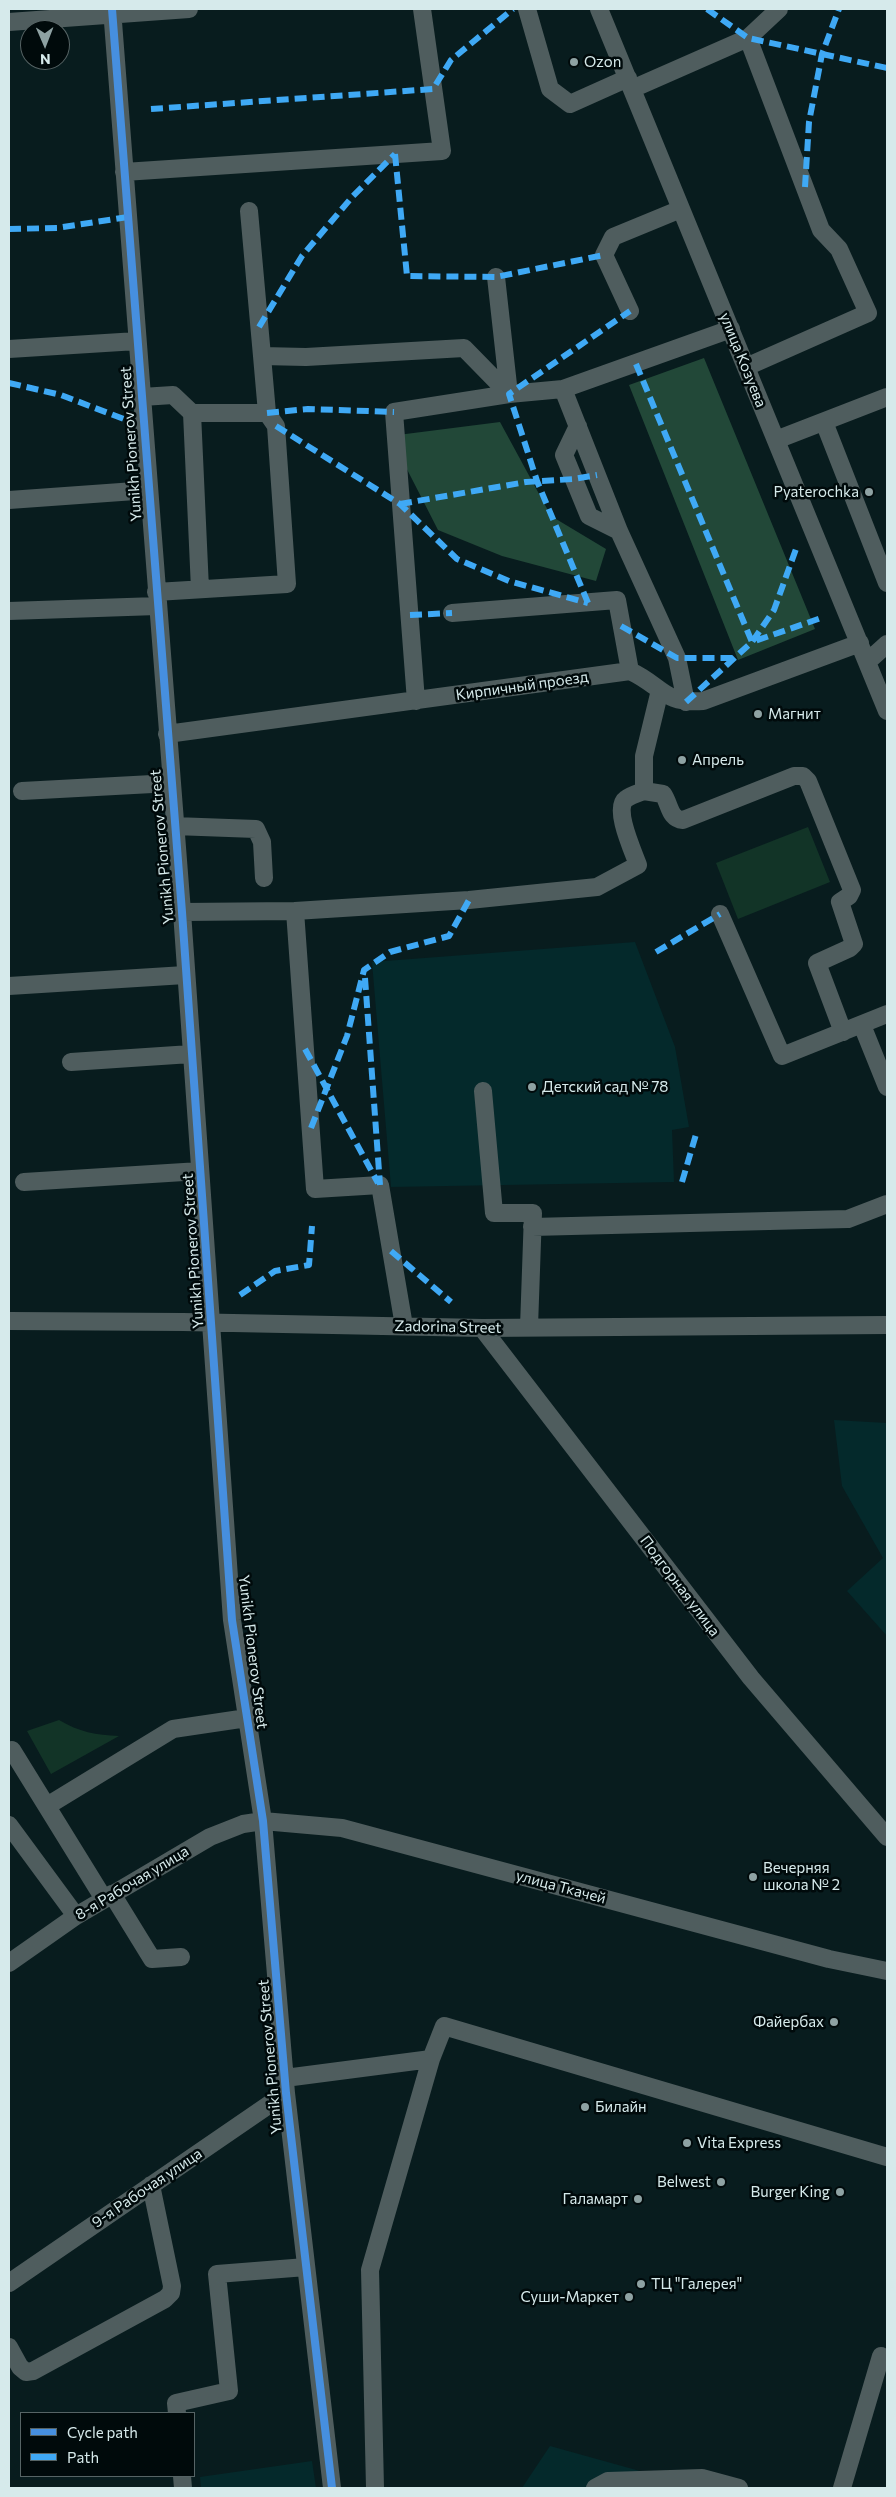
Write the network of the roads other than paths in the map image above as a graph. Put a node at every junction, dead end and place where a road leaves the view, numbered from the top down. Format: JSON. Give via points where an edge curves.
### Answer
{"nodes":[{"id":1,"x":189,"y":9,"type":"edge"},
{"id":2,"x":422,"y":9,"type":"edge"},
{"id":3,"x":526,"y":9,"type":"edge"},
{"id":4,"x":599,"y":9,"type":"edge"},
{"id":5,"x":779,"y":9,"type":"edge"},
{"id":6,"x":112,"y":11,"type":"edge"},
{"id":7,"x":9,"y":22,"type":"edge"},
{"id":8,"x":748,"y":38,"type":"junction"},
{"id":9,"x":630,"y":83,"type":"junction"},
{"id":10,"x":124,"y":172,"type":"junction"},
{"id":11,"x":682,"y":209,"type":"junction"},
{"id":12,"x":249,"y":211,"type":"dead end"},
{"id":13,"x":496,"y":277,"type":"dead end"},
{"id":14,"x":630,"y":311,"type":"dead end"},
{"id":15,"x":731,"y":329,"type":"junction"},
{"id":16,"x":137,"y":341,"type":"junction"},
{"id":17,"x":9,"y":349,"type":"edge"},
{"id":18,"x":262,"y":356,"type":"junction"},
{"id":19,"x":746,"y":367,"type":"junction"},
{"id":20,"x":563,"y":389,"type":"junction"},
{"id":21,"x":509,"y":394,"type":"junction"},
{"id":22,"x":142,"y":397,"type":"junction"},
{"id":23,"x":887,"y":397,"type":"edge"},
{"id":24,"x":192,"y":413,"type":"junction"},
{"id":25,"x":267,"y":413,"type":"junction"},
{"id":26,"x":824,"y":422,"type":"junction"},
{"id":27,"x":776,"y":440,"type":"junction"},
{"id":28,"x":148,"y":490,"type":"junction"},
{"id":29,"x":9,"y":500,"type":"edge"},
{"id":30,"x":887,"y":583,"type":"edge"},
{"id":31,"x":200,"y":589,"type":"junction"},
{"id":32,"x":157,"y":599,"type":"junction"},
{"id":33,"x":9,"y":611,"type":"edge"},
{"id":34,"x":452,"y":613,"type":"dead end"},
{"id":35,"x":860,"y":644,"type":"junction"},
{"id":36,"x":887,"y":644,"type":"edge"},
{"id":37,"x":867,"y":662,"type":"junction"},
{"id":38,"x":630,"y":671,"type":"junction"},
{"id":39,"x":660,"y":690,"type":"junction"},
{"id":40,"x":416,"y":701,"type":"junction"},
{"id":41,"x":686,"y":702,"type":"junction"},
{"id":42,"x":887,"y":711,"type":"edge"},
{"id":43,"x":167,"y":734,"type":"junction"},
{"id":44,"x":171,"y":783,"type":"junction"},
{"id":45,"x":22,"y":791,"type":"dead end"},
{"id":46,"x":644,"y":791,"type":"junction"},
{"id":47,"x":174,"y":826,"type":"junction"},
{"id":48,"x":264,"y":878,"type":"dead end"},
{"id":49,"x":295,"y":911,"type":"junction"},
{"id":50,"x":182,"y":912,"type":"junction"},
{"id":51,"x":720,"y":914,"type":"dead end"},
{"id":52,"x":185,"y":975,"type":"junction"},
{"id":53,"x":9,"y":986,"type":"edge"},
{"id":54,"x":887,"y":1014,"type":"edge"},
{"id":55,"x":862,"y":1024,"type":"junction"},
{"id":56,"x":843,"y":1032,"type":"junction"},
{"id":57,"x":191,"y":1054,"type":"junction"},
{"id":58,"x":71,"y":1062,"type":"dead end"},
{"id":59,"x":887,"y":1087,"type":"edge"},
{"id":60,"x":483,"y":1091,"type":"dead end"},
{"id":61,"x":200,"y":1171,"type":"junction"},
{"id":62,"x":24,"y":1182,"type":"dead end"},
{"id":63,"x":887,"y":1204,"type":"edge"},
{"id":64,"x":532,"y":1227,"type":"junction"},
{"id":65,"x":9,"y":1321,"type":"edge"},
{"id":66,"x":212,"y":1322,"type":"junction"},
{"id":67,"x":887,"y":1325,"type":"edge"},
{"id":68,"x":404,"y":1326,"type":"junction"},
{"id":69,"x":529,"y":1327,"type":"junction"},
{"id":70,"x":482,"y":1328,"type":"junction"},
{"id":71,"x":247,"y":1718,"type":"junction"},
{"id":72,"x":12,"y":1750,"type":"dead end"},
{"id":73,"x":47,"y":1806,"type":"junction"},
{"id":74,"x":263,"y":1821,"type":"junction"},
{"id":75,"x":9,"y":1826,"type":"edge"},
{"id":76,"x":887,"y":1837,"type":"edge"},
{"id":77,"x":108,"y":1896,"type":"junction"},
{"id":78,"x":76,"y":1916,"type":"junction"},
{"id":79,"x":181,"y":1958,"type":"dead end"},
{"id":80,"x":9,"y":1963,"type":"edge"},
{"id":81,"x":856,"y":1966,"type":"junction"},
{"id":82,"x":887,"y":1972,"type":"edge"},
{"id":83,"x":887,"y":1981,"type":"edge"},
{"id":84,"x":431,"y":2059,"type":"junction"},
{"id":85,"x":285,"y":2085,"type":"junction"},
{"id":86,"x":887,"y":2157,"type":"edge"},
{"id":87,"x":151,"y":2185,"type":"junction"},
{"id":88,"x":306,"y":2267,"type":"junction"},
{"id":89,"x":9,"y":2283,"type":"edge"},
{"id":90,"x":9,"y":2347,"type":"edge"},
{"id":91,"x":881,"y":2356,"type":"dead end"},
{"id":92,"x":177,"y":2412,"type":"edge"},
{"id":93,"x":332,"y":2488,"type":"edge"},
{"id":94,"x":375,"y":2488,"type":"edge"},
{"id":95,"x":596,"y":2488,"type":"edge"},
{"id":96,"x":740,"y":2488,"type":"edge"},
{"id":97,"x":842,"y":2488,"type":"edge"}],
"edges":[{"from":1,"to":6,"type":"street"},
{"from":2,"to":10,"type":"street","via":[[442,151]]},
{"from":3,"to":9,"type":"street","via":[[550,90],[570,104]]},
{"from":4,"to":9,"type":"street","name":"улица Козуева"},
{"from":5,"to":8,"type":"street"},
{"from":6,"to":7,"type":"street"},
{"from":6,"to":10,"type":"street","name":"Yunikh Pionerov Street"},
{"from":8,"to":9,"type":"street"},
{"from":8,"to":19,"type":"street","via":[[821,230],[838,249],[868,313]]},
{"from":9,"to":11,"type":"street","name":"улица Козуева"},
{"from":10,"to":16,"type":"street","name":"Yunikh Pionerov Street"},
{"from":11,"to":14,"type":"street","via":[[613,237],[604,255]]},
{"from":11,"to":15,"type":"street","name":"улица Козуева"},
{"from":12,"to":18,"type":"street"},
{"from":13,"to":21,"type":"street"},
{"from":15,"to":19,"type":"street","name":"улица Козуева"},
{"from":15,"to":20,"type":"street"},
{"from":16,"to":17,"type":"street"},
{"from":16,"to":22,"type":"street","name":"Yunikh Pionerov Street"},
{"from":18,"to":21,"type":"street","via":[[306,357],[464,348]]},
{"from":18,"to":25,"type":"street"},
{"from":19,"to":27,"type":"street","name":"улица Козуева"},
{"from":20,"to":21,"type":"street"},
{"from":20,"to":41,"type":"street","via":[[619,531],[677,658]]},
{"from":21,"to":40,"type":"street","via":[[394,412]]},
{"from":22,"to":24,"type":"street","via":[[173,395]]},
{"from":22,"to":28,"type":"street","name":"Yunikh Pionerov Street"},
{"from":23,"to":26,"type":"street"},
{"from":24,"to":25,"type":"street"},
{"from":24,"to":31,"type":"street"},
{"from":25,"to":31,"type":"street","via":[[276,426],[286,584]]},
{"from":26,"to":27,"type":"street"},
{"from":26,"to":30,"type":"street"},
{"from":27,"to":35,"type":"street","name":"улица Козуева"},
{"from":28,"to":29,"type":"street"},
{"from":28,"to":32,"type":"street","name":"Yunikh Pionerov Street"},
{"from":31,"to":32,"type":"street"},
{"from":32,"to":33,"type":"street"},
{"from":32,"to":43,"type":"street","name":"Yunikh Pionerov Street"},
{"from":34,"to":38,"type":"street","via":[[617,600]]},
{"from":35,"to":37,"type":"street","name":"улица Козуева"},
{"from":35,"to":41,"type":"street","via":[[703,701]]},
{"from":36,"to":37,"type":"street"},
{"from":37,"to":42,"type":"street","name":"улица Козуева"},
{"from":38,"to":39,"type":"street","via":[[647,678]]},
{"from":38,"to":40,"type":"street","name":"Кирпичный проезд"},
{"from":39,"to":41,"type":"street","via":[[672,699]]},
{"from":39,"to":46,"type":"street","via":[[644,756]]},
{"from":40,"to":43,"type":"street","name":"Кирпичный проезд"},
{"from":43,"to":44,"type":"street","name":"Yunikh Pionerov Street"},
{"from":44,"to":45,"type":"street"},
{"from":44,"to":47,"type":"street","name":"Yunikh Pionerov Street"},
{"from":46,"to":49,"type":"street","via":[[625,799],[621,805],[621,815],[638,865],[597,887],[469,900]]},
{"from":46,"to":56,"type":"street","via":[[663,794],[673,816],[684,820],[794,776],[802,776],[808,781],[852,890],[840,902],[854,944],[817,963]]},
{"from":47,"to":48,"type":"street","via":[[256,830],[262,842]]},
{"from":47,"to":50,"type":"street","name":"Yunikh Pionerov Street"},
{"from":49,"to":50,"type":"street"},
{"from":49,"to":68,"type":"street","via":[[315,1190],[380,1185]]},
{"from":50,"to":52,"type":"street","name":"Yunikh Pionerov Street"},
{"from":51,"to":56,"type":"street","via":[[782,1056]]},
{"from":52,"to":53,"type":"street"},
{"from":52,"to":57,"type":"street","name":"Yunikh Pionerov Street"},
{"from":54,"to":55,"type":"street"},
{"from":55,"to":56,"type":"street"},
{"from":55,"to":59,"type":"street"},
{"from":57,"to":58,"type":"street"},
{"from":57,"to":61,"type":"street","name":"Yunikh Pionerov Street"},
{"from":60,"to":64,"type":"street","via":[[494,1212],[533,1213]]},
{"from":61,"to":62,"type":"street"},
{"from":61,"to":66,"type":"street","name":"Yunikh Pionerov Street"},
{"from":63,"to":64,"type":"street","via":[[848,1218]]},
{"from":64,"to":69,"type":"street"},
{"from":65,"to":66,"type":"street","name":"Zadorina Street"},
{"from":66,"to":68,"type":"street","name":"Zadorina Street"},
{"from":66,"to":71,"type":"street","name":"Yunikh Pionerov Street","via":[[232,1620]]},
{"from":67,"to":69,"type":"street","name":"Zadorina Street"},
{"from":68,"to":70,"type":"street","name":"Zadorina Street"},
{"from":69,"to":70,"type":"street","name":"Zadorina Street"},
{"from":70,"to":76,"type":"street","name":"Подгорная улица","via":[[750,1678]]},
{"from":71,"to":73,"type":"street","via":[[173,1729]]},
{"from":71,"to":74,"type":"street","name":"Yunikh Pionerov Street"},
{"from":72,"to":73,"type":"street"},
{"from":73,"to":77,"type":"street"},
{"from":74,"to":77,"type":"street","name":"8-я Рабочая улица","via":[[243,1824],[210,1837]]},
{"from":74,"to":81,"type":"street","name":"улица Ткачей","via":[[342,1828]]},
{"from":74,"to":85,"type":"street","name":"Yunikh Pionerov Street"},
{"from":75,"to":78,"type":"street"},
{"from":77,"to":78,"type":"street","name":"8-я Рабочая улица"},
{"from":77,"to":79,"type":"street","via":[[152,1960]]},
{"from":78,"to":80,"type":"street","name":"8-я Рабочая улица"},
{"from":81,"to":82,"type":"street","name":"улица Ткачей"},
{"from":81,"to":83,"type":"street","name":"улица Ткачей"},
{"from":84,"to":85,"type":"street"},
{"from":84,"to":86,"type":"street","via":[[444,2026]]},
{"from":84,"to":94,"type":"street","via":[[370,2270]]},
{"from":85,"to":87,"type":"street","name":"9-я Рабочая улица"},
{"from":85,"to":88,"type":"street","name":"Yunikh Pionerov Street"},
{"from":87,"to":89,"type":"street","name":"9-я Рабочая улица"},
{"from":87,"to":90,"type":"street","via":[[171,2293],[33,2371],[26,2372],[20,2367]]},
{"from":88,"to":92,"type":"street","via":[[217,2274],[229,2391],[176,2403]]},
{"from":88,"to":93,"type":"street","name":"Yunikh Pionerov Street"},
{"from":91,"to":97,"type":"street"},
{"from":95,"to":96,"type":"street","via":[[608,2481],[702,2478]]}]}
